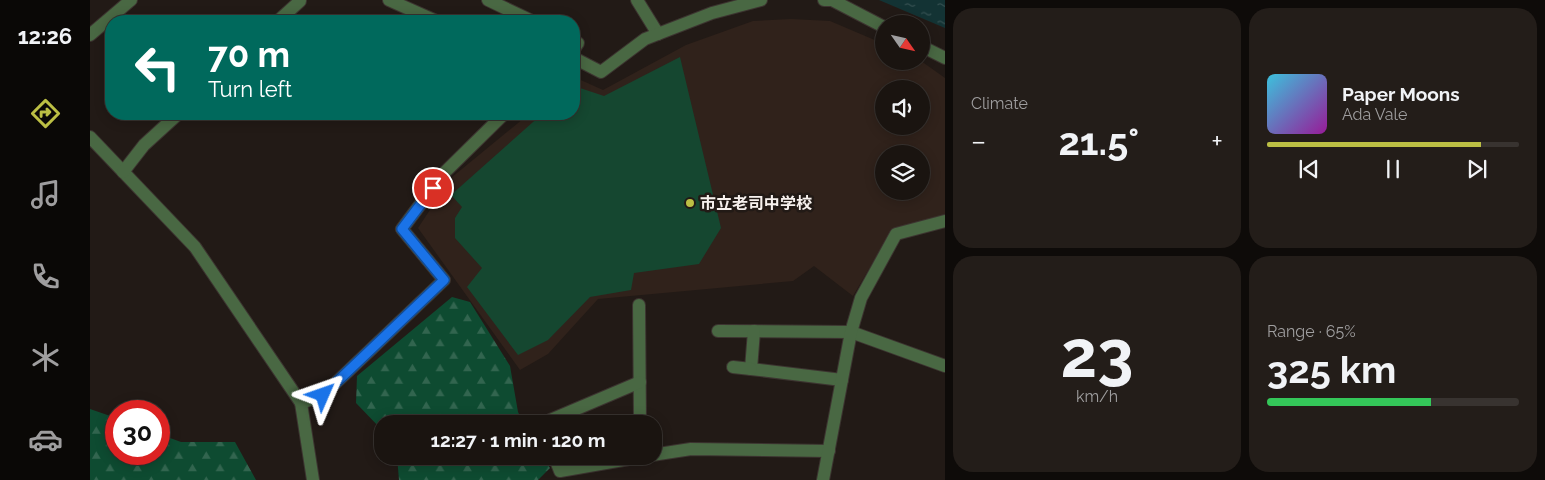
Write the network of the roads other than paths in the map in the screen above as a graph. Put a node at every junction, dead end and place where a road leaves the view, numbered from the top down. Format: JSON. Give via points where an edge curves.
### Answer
{"nodes":[{"id":1,"x":131,"y":0,"type":"edge"},
{"id":2,"x":389,"y":0,"type":"edge"},
{"id":3,"x":488,"y":0,"type":"edge"},
{"id":4,"x":637,"y":0,"type":"edge"},
{"id":5,"x":761,"y":0,"type":"edge"},
{"id":6,"x":824,"y":0,"type":"edge"},
{"id":7,"x":300,"y":1,"type":"edge"},
{"id":8,"x":113,"y":15,"type":"edge"},
{"id":9,"x":285,"y":15,"type":"edge"},
{"id":10,"x":423,"y":15,"type":"edge"},
{"id":11,"x":519,"y":15,"type":"edge"},
{"id":12,"x":105,"y":22,"type":"edge"},
{"id":13,"x":875,"y":22,"type":"edge"},
{"id":14,"x":658,"y":34,"type":"junction"},
{"id":15,"x":90,"y":35,"type":"edge"},
{"id":16,"x":930,"y":50,"type":"edge"},
{"id":17,"x":945,"y":58,"type":"edge"},
{"id":18,"x":580,"y":61,"type":"edge"},
{"id":19,"x":171,"y":120,"type":"edge"},
{"id":20,"x":498,"y":120,"type":"edge"},
{"id":21,"x":90,"y":137,"type":"edge"},
{"id":22,"x":123,"y":172,"type":"junction"},
{"id":23,"x":945,"y":222,"type":"edge"},
{"id":24,"x":639,"y":305,"type":"dead end"},
{"id":25,"x":718,"y":331,"type":"dead end"},
{"id":26,"x":754,"y":331,"type":"junction"},
{"id":27,"x":851,"y":332,"type":"junction"},
{"id":28,"x":945,"y":366,"type":"edge"},
{"id":29,"x":733,"y":367,"type":"dead end"},
{"id":30,"x":751,"y":369,"type":"junction"},
{"id":31,"x":842,"y":380,"type":"junction"},
{"id":32,"x":640,"y":382,"type":"junction"},
{"id":33,"x":301,"y":403,"type":"junction"},
{"id":34,"x":562,"y":415,"type":"edge"},
{"id":35,"x":640,"y":415,"type":"edge"},
{"id":36,"x":828,"y":451,"type":"junction"},
{"id":37,"x":662,"y":453,"type":"edge"},
{"id":38,"x":558,"y":465,"type":"edge"},
{"id":39,"x":590,"y":465,"type":"edge"},
{"id":40,"x":313,"y":480,"type":"edge"},
{"id":41,"x":823,"y":480,"type":"edge"}],
"edges":[{"from":1,"to":8,"type":"street"},
{"from":2,"to":10,"type":"street"},
{"from":3,"to":11,"type":"street"},
{"from":4,"to":14,"type":"street"},
{"from":5,"to":14,"type":"street","via":[[712,13]]},
{"from":6,"to":13,"type":"street","via":[[832,0]]},
{"from":7,"to":9,"type":"street"},
{"from":12,"to":15,"type":"street"},
{"from":14,"to":18,"type":"street","via":[[645,39],[601,72]]},
{"from":16,"to":17,"type":"street"},
{"from":19,"to":22,"type":"street","via":[[144,145]]},
{"from":20,"to":33,"type":"street","via":[[443,174],[402,229],[444,280],[323,395]]},
{"from":21,"to":22,"type":"street"},
{"from":22,"to":33,"type":"street","via":[[195,247]]},
{"from":23,"to":27,"type":"street","via":[[896,234],[861,298]]},
{"from":24,"to":32,"type":"street"},
{"from":25,"to":26,"type":"street"},
{"from":26,"to":27,"type":"street"},
{"from":26,"to":30,"type":"street"},
{"from":27,"to":28,"type":"street"},
{"from":27,"to":31,"type":"street"},
{"from":29,"to":30,"type":"street"},
{"from":30,"to":31,"type":"street"},
{"from":31,"to":36,"type":"street"},
{"from":32,"to":34,"type":"street"},
{"from":32,"to":35,"type":"street"},
{"from":33,"to":40,"type":"street"},
{"from":36,"to":37,"type":"street","via":[[691,449]]},
{"from":36,"to":41,"type":"street"},
{"from":38,"to":39,"type":"street","via":[[560,470]]}]}
